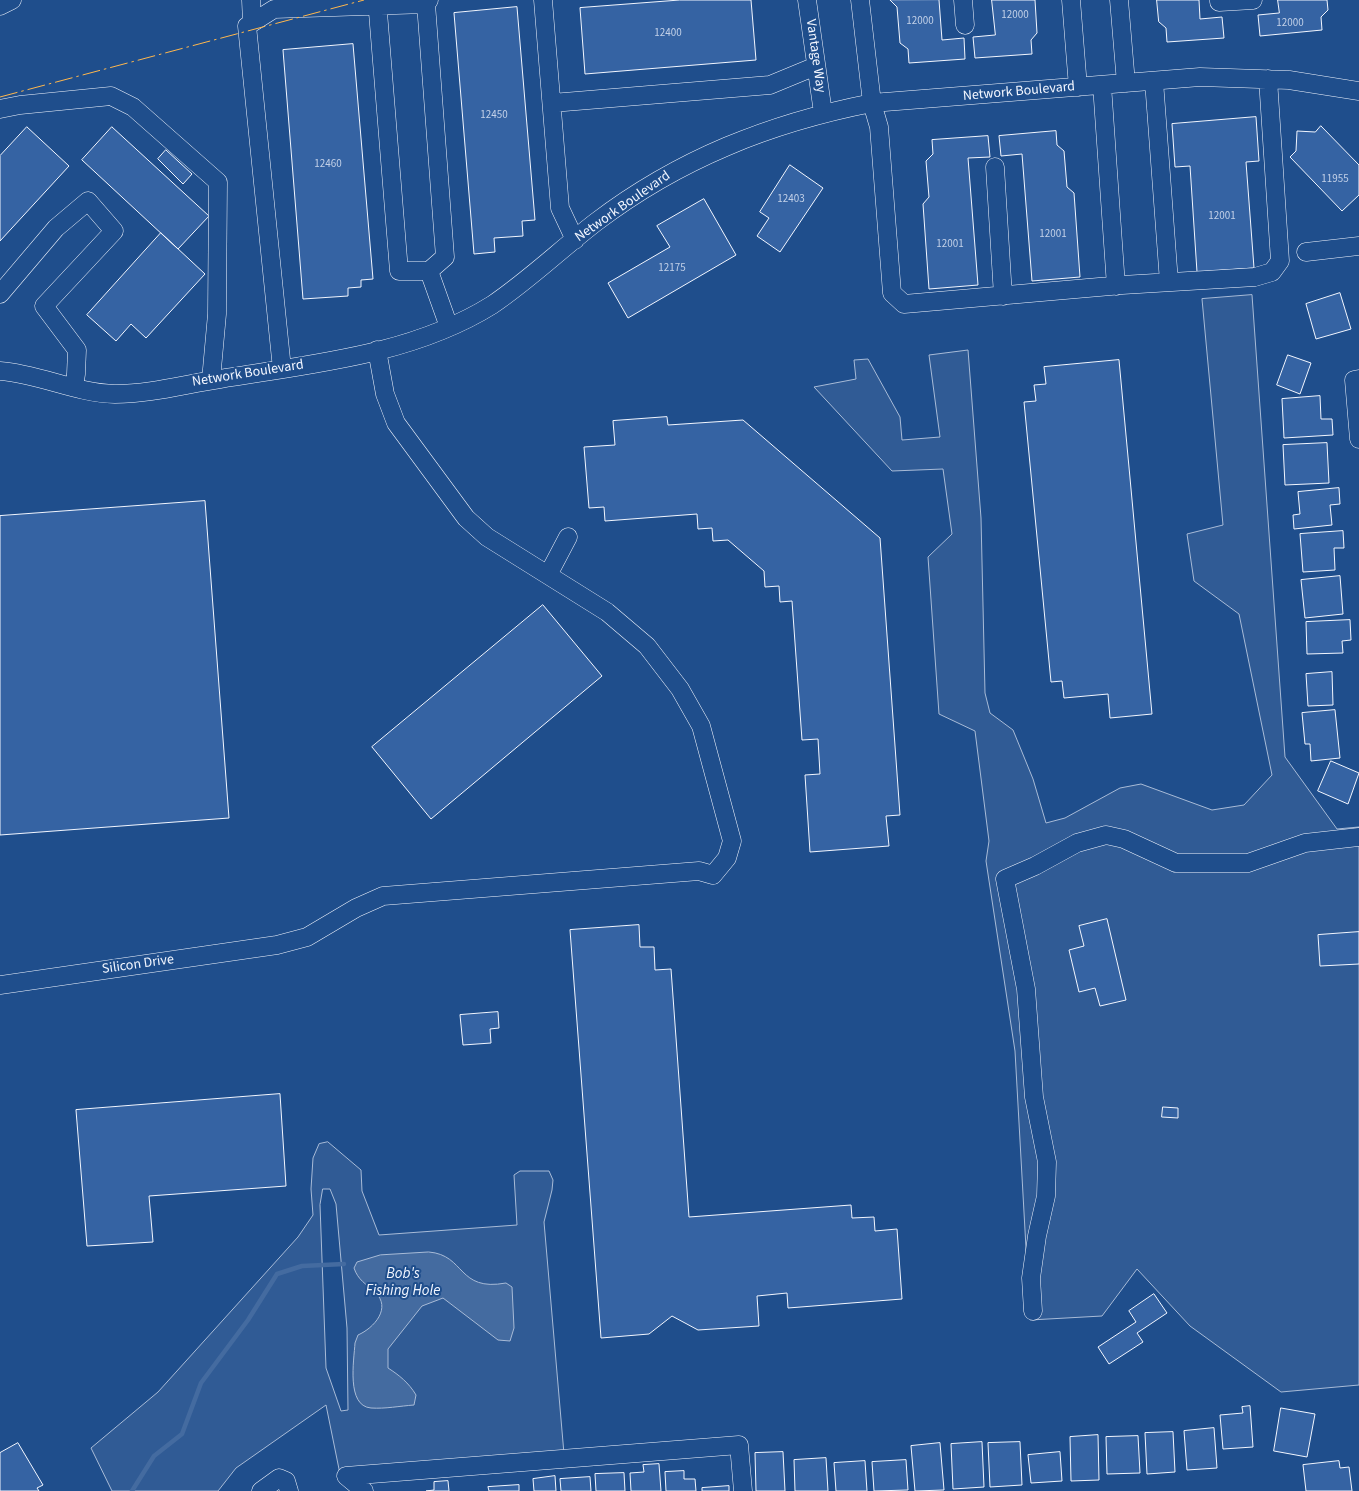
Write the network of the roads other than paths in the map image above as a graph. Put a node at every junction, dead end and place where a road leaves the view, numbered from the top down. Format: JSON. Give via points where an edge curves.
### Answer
{"nodes":[{"id":1,"x":12,"y":0,"type":"edge"},
{"id":2,"x":251,"y":0,"type":"edge"},
{"id":3,"x":543,"y":0,"type":"edge"},
{"id":4,"x":807,"y":0,"type":"edge"},
{"id":5,"x":860,"y":0,"type":"edge"},
{"id":6,"x":963,"y":0,"type":"edge"},
{"id":7,"x":1071,"y":0,"type":"edge"},
{"id":8,"x":1119,"y":0,"type":"edge"},
{"id":9,"x":1219,"y":0,"type":"edge"},
{"id":10,"x":1253,"y":0,"type":"edge"},
{"id":11,"x":427,"y":2,"type":"edge"},
{"id":12,"x":377,"y":3,"type":"edge"},
{"id":13,"x":0,"y":6,"type":"edge"},
{"id":14,"x":252,"y":23,"type":"junction"},
{"id":15,"x":965,"y":25,"type":"dead end"},
{"id":16,"x":816,"y":66,"type":"junction"},
{"id":17,"x":1268,"y":78,"type":"junction"},
{"id":18,"x":1154,"y":81,"type":"junction"},
{"id":19,"x":1126,"y":83,"type":"junction"},
{"id":20,"x":1102,"y":85,"type":"junction"},
{"id":21,"x":1078,"y":87,"type":"junction"},
{"id":22,"x":1359,"y":91,"type":"edge"},
{"id":23,"x":552,"y":103,"type":"junction"},
{"id":24,"x":872,"y":103,"type":"junction"},
{"id":25,"x":0,"y":109,"type":"edge"},
{"id":26,"x":823,"y":113,"type":"junction"},
{"id":27,"x":995,"y":166,"type":"dead end"},
{"id":28,"x":575,"y":240,"type":"junction"},
{"id":29,"x":1359,"y":246,"type":"edge"},
{"id":30,"x":1306,"y":252,"type":"dead end"},
{"id":31,"x":429,"y":271,"type":"junction"},
{"id":32,"x":1169,"y":282,"type":"junction"},
{"id":33,"x":1116,"y":286,"type":"junction"},
{"id":34,"x":0,"y":294,"type":"edge"},
{"id":35,"x":1004,"y":296,"type":"junction"},
{"id":36,"x":450,"y":327,"type":"junction"},
{"id":37,"x":377,"y":350,"type":"junction"},
{"id":38,"x":282,"y":369,"type":"junction"},
{"id":39,"x":0,"y":371,"type":"edge"},
{"id":40,"x":211,"y":380,"type":"junction"},
{"id":41,"x":1357,"y":380,"type":"edge"},
{"id":42,"x":74,"y":387,"type":"junction"},
{"id":43,"x":1359,"y":439,"type":"edge"},
{"id":44,"x":568,"y":537,"type":"dead end"},
{"id":45,"x":548,"y":575,"type":"junction"},
{"id":46,"x":1359,"y":836,"type":"edge"},
{"id":47,"x":0,"y":985,"type":"edge"},
{"id":48,"x":1032,"y":1310,"type":"dead end"},
{"id":49,"x":346,"y":1484,"type":"edge"},
{"id":50,"x":261,"y":1491,"type":"edge"},
{"id":51,"x":289,"y":1491,"type":"edge"},
{"id":52,"x":364,"y":1491,"type":"edge"},
{"id":53,"x":743,"y":1491,"type":"edge"}],
"edges":[{"from":1,"to":13,"type":"street"},
{"from":2,"to":14,"type":"street"},
{"from":3,"to":23,"type":"street"},
{"from":4,"to":16,"type":"street","name":"Vantage Way"},
{"from":5,"to":24,"type":"street"},
{"from":6,"to":15,"type":"street"},
{"from":7,"to":21,"type":"street"},
{"from":8,"to":19,"type":"street"},
{"from":9,"to":10,"type":"street"},
{"from":11,"to":12,"type":"street"},
{"from":11,"to":31,"type":"street","via":[[445,257]]},
{"from":12,"to":14,"type":"street","via":[[274,10]]},
{"from":12,"to":31,"type":"street","via":[[399,271]]},
{"from":14,"to":38,"type":"street","via":[[247,26]]},
{"from":16,"to":23,"type":"street","via":[[770,85]]},
{"from":16,"to":26,"type":"street","name":"Vantage Way"},
{"from":17,"to":18,"type":"street","name":"Network Boulevard","via":[[1200,77]]},
{"from":17,"to":22,"type":"street","name":"Network Boulevard"},
{"from":17,"to":32,"type":"street","via":[[1280,261],[1272,272],[1255,277]]},
{"from":18,"to":19,"type":"street","name":"Network Boulevard"},
{"from":18,"to":32,"type":"street"},
{"from":19,"to":20,"type":"street","name":"Network Boulevard"},
{"from":20,"to":21,"type":"street","name":"Network Boulevard"},
{"from":20,"to":33,"type":"street"},
{"from":21,"to":24,"type":"street","name":"Network Boulevard"},
{"from":23,"to":28,"type":"street","via":[[560,208]]},
{"from":24,"to":26,"type":"street","name":"Network Boulevard"},
{"from":24,"to":35,"type":"street","via":[[879,127],[892,293],[904,304]]},
{"from":25,"to":40,"type":"street","via":[[110,96],[134,106],[218,182],[217,314]]},
{"from":26,"to":28,"type":"street","name":"Network Boulevard","via":[[721,147],[642,190]]},
{"from":27,"to":35,"type":"street"},
{"from":28,"to":36,"type":"street","name":"Network Boulevard","via":[[492,305]]},
{"from":29,"to":30,"type":"street"},
{"from":31,"to":36,"type":"street"},
{"from":32,"to":33,"type":"street"},
{"from":33,"to":35,"type":"street"},
{"from":34,"to":42,"type":"street","via":[[56,228],[88,202],[114,231],[44,306],[77,350]]},
{"from":36,"to":37,"type":"street","name":"Network Boulevard"},
{"from":37,"to":38,"type":"street","name":"Network Boulevard"},
{"from":37,"to":45,"type":"street","via":[[385,394],[396,423],[466,518],[487,537]]},
{"from":38,"to":40,"type":"street","name":"Network Boulevard"},
{"from":39,"to":42,"type":"street","name":"Network Boulevard","via":[[42,377]]},
{"from":40,"to":42,"type":"street","name":"Network Boulevard","via":[[132,393],[97,392]]},
{"from":41,"to":43,"type":"street"},
{"from":44,"to":45,"type":"street"},
{"from":45,"to":47,"type":"street","name":"Silicon Drive","via":[[607,612],[647,646],[680,689],[701,726],[732,841],[727,858],[713,876],[699,871],[383,896],[307,937],[277,945]]},
{"from":46,"to":48,"type":"street","via":[[1305,843],[1248,863],[1176,863],[1106,835],[1077,843],[1005,879],[1026,989],[1034,1097],[1047,1162],[1046,1196],[1031,1278]]},
{"from":49,"to":52,"type":"street"},
{"from":49,"to":53,"type":"street","via":[[739,1445]]},
{"from":50,"to":51,"type":"street","via":[[280,1478],[286,1481]]}]}
